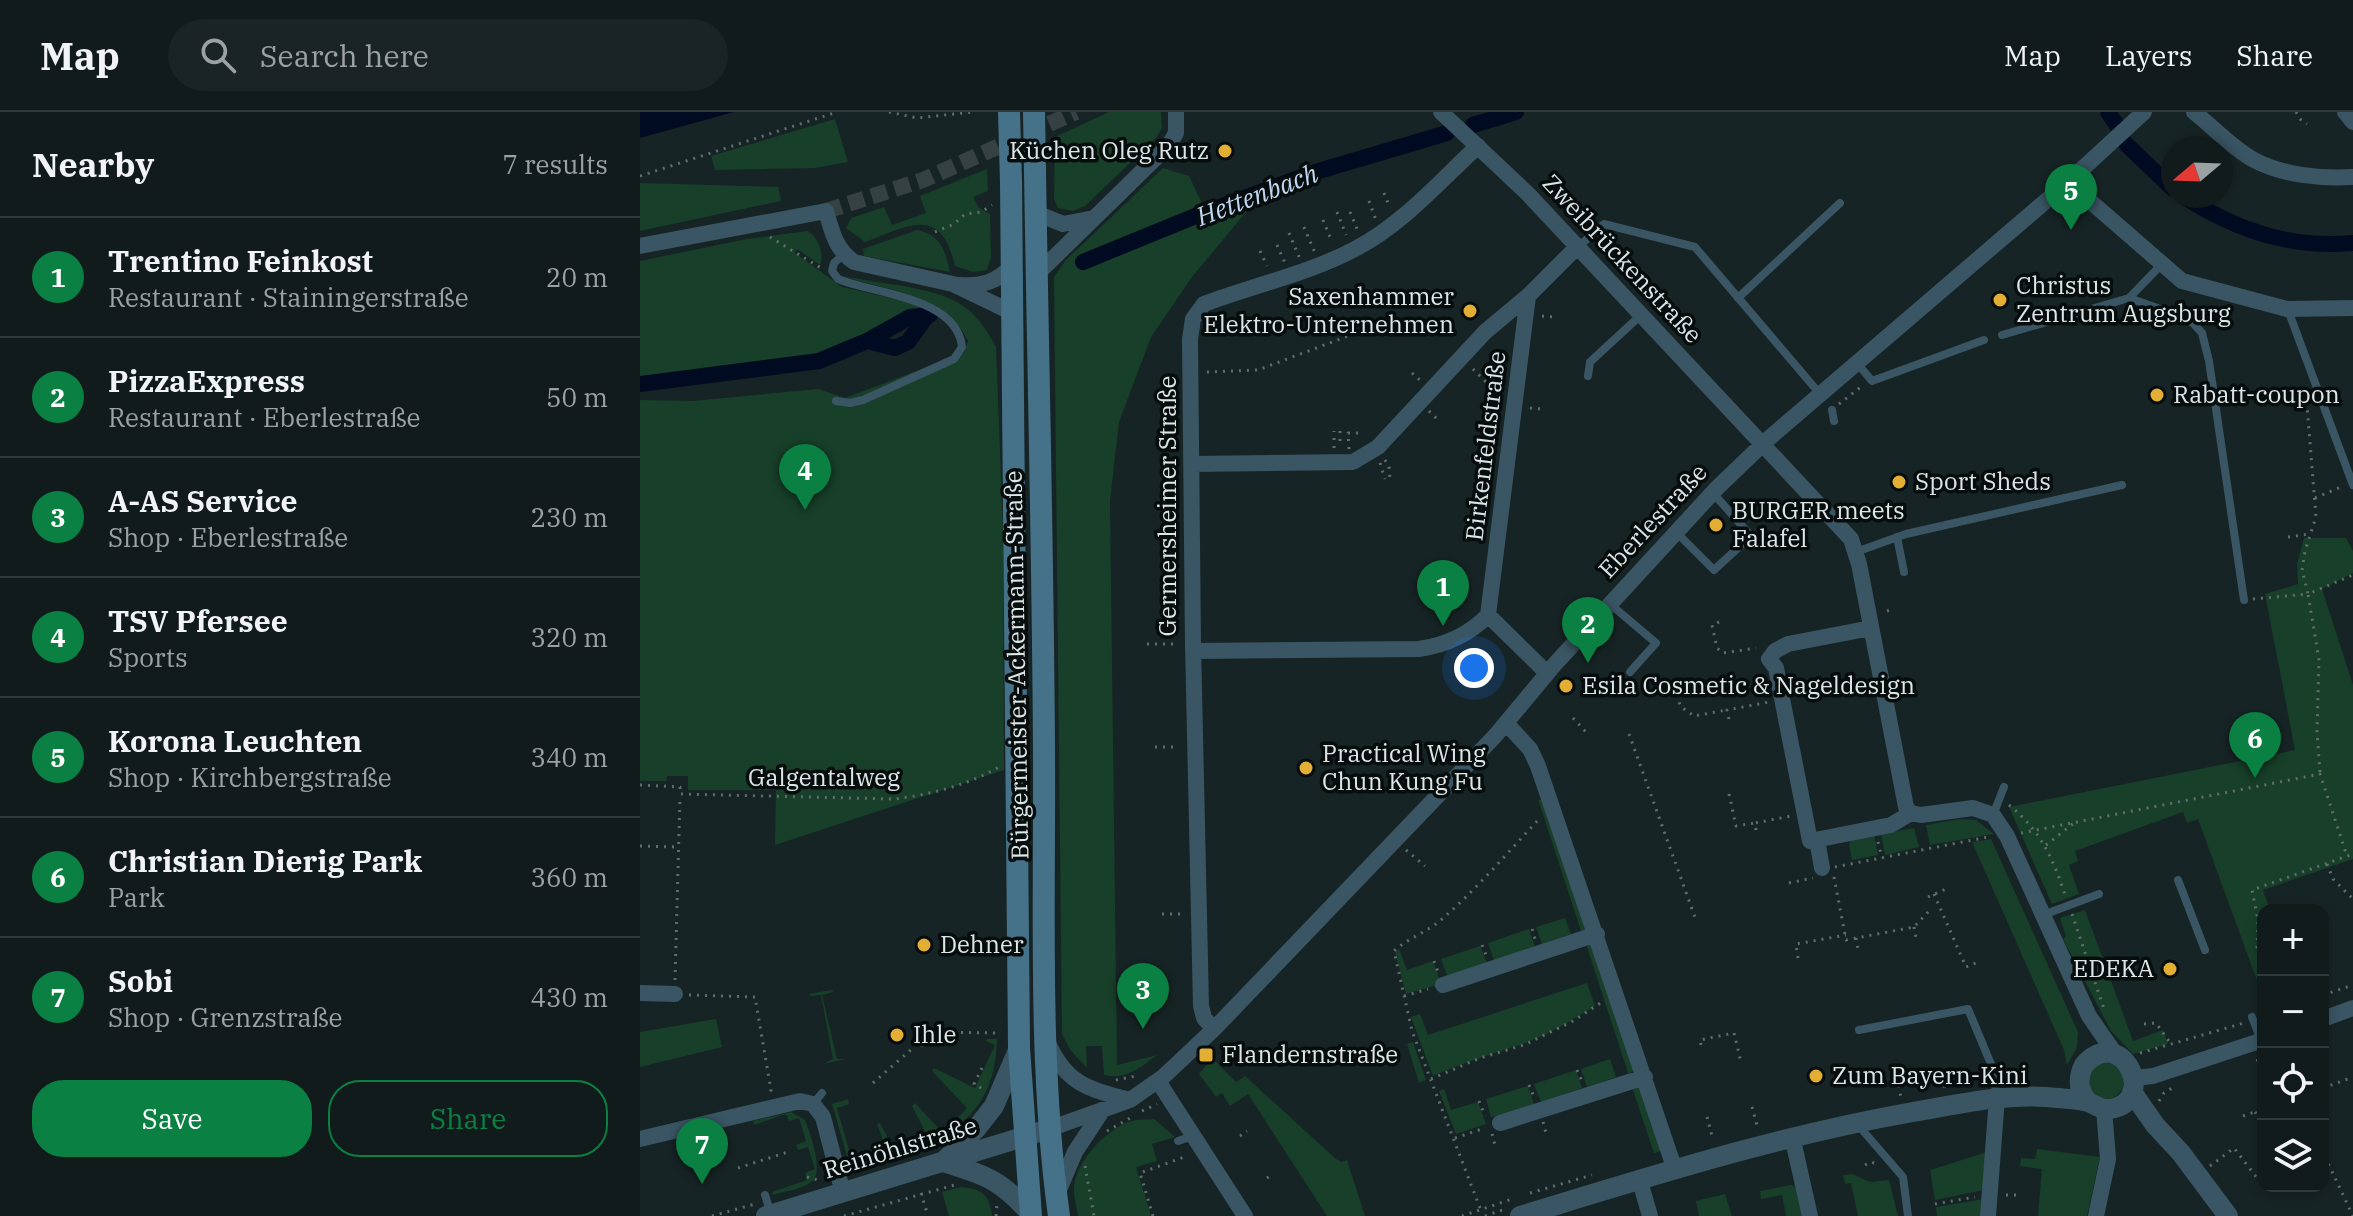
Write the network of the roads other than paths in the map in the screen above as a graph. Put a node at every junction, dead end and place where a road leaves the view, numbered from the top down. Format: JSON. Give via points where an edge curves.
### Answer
{"nodes":[{"id":1,"x":1009,"y":112,"type":"edge"},
{"id":2,"x":1034,"y":112,"type":"edge"},
{"id":3,"x":1176,"y":112,"type":"edge"},
{"id":4,"x":1441,"y":112,"type":"edge"},
{"id":5,"x":2144,"y":112,"type":"edge"},
{"id":6,"x":2194,"y":112,"type":"edge"},
{"id":7,"x":2345,"y":112,"type":"edge"},
{"id":8,"x":2353,"y":122,"type":"edge"},
{"id":9,"x":1478,"y":146,"type":"junction"},
{"id":10,"x":2353,"y":177,"type":"edge"},
{"id":11,"x":2068,"y":182,"type":"junction"},
{"id":12,"x":1840,"y":203,"type":"dead end"},
{"id":13,"x":1036,"y":213,"type":"junction"},
{"id":14,"x":1095,"y":218,"type":"junction"},
{"id":15,"x":640,"y":246,"type":"edge"},
{"id":16,"x":1577,"y":247,"type":"junction"},
{"id":17,"x":843,"y":255,"type":"junction"},
{"id":18,"x":2163,"y":263,"type":"junction"},
{"id":19,"x":1012,"y":266,"type":"junction"},
{"id":20,"x":1037,"y":274,"type":"junction"},
{"id":21,"x":953,"y":284,"type":"junction"},
{"id":22,"x":1528,"y":296,"type":"junction"},
{"id":23,"x":1738,"y":298,"type":"junction"},
{"id":24,"x":2129,"y":298,"type":"junction"},
{"id":25,"x":2353,"y":308,"type":"edge"},
{"id":26,"x":2287,"y":309,"type":"junction"},
{"id":27,"x":1013,"y":313,"type":"junction"},
{"id":28,"x":1641,"y":315,"type":"junction"},
{"id":29,"x":2002,"y":335,"type":"dead end"},
{"id":30,"x":1984,"y":340,"type":"dead end"},
{"id":31,"x":1857,"y":363,"type":"junction"},
{"id":32,"x":1588,"y":376,"type":"dead end"},
{"id":33,"x":1821,"y":395,"type":"junction"},
{"id":34,"x":836,"y":401,"type":"dead end"},
{"id":35,"x":1832,"y":410,"type":"road end"},
{"id":36,"x":1834,"y":421,"type":"dead end"},
{"id":37,"x":1762,"y":444,"type":"junction"},
{"id":38,"x":1192,"y":464,"type":"junction"},
{"id":39,"x":2352,"y":484,"type":"edge"},
{"id":40,"x":2122,"y":485,"type":"dead end"},
{"id":41,"x":1712,"y":492,"type":"junction"},
{"id":42,"x":1852,"y":508,"type":"dead end"},
{"id":43,"x":1837,"y":522,"type":"junction"},
{"id":44,"x":1675,"y":531,"type":"junction"},
{"id":45,"x":1897,"y":537,"type":"junction"},
{"id":46,"x":1856,"y":552,"type":"junction"},
{"id":47,"x":1904,"y":572,"type":"dead end"},
{"id":48,"x":2244,"y":600,"type":"dead end"},
{"id":49,"x":1609,"y":603,"type":"junction"},
{"id":50,"x":1488,"y":615,"type":"junction"},
{"id":51,"x":1871,"y":628,"type":"junction"},
{"id":52,"x":1193,"y":647,"type":"junction"},
{"id":53,"x":1630,"y":672,"type":"dead end"},
{"id":54,"x":1547,"y":673,"type":"junction"},
{"id":55,"x":1506,"y":723,"type":"junction"},
{"id":56,"x":2004,"y":787,"type":"dead end"},
{"id":57,"x":1911,"y":813,"type":"junction"},
{"id":58,"x":1993,"y":815,"type":"junction"},
{"id":59,"x":1817,"y":840,"type":"junction"},
{"id":60,"x":1822,"y":868,"type":"dead end"},
{"id":61,"x":2178,"y":880,"type":"dead end"},
{"id":62,"x":2099,"y":894,"type":"dead end"},
{"id":63,"x":2043,"y":915,"type":"junction"},
{"id":64,"x":1597,"y":934,"type":"junction"},
{"id":65,"x":2205,"y":950,"type":"dead end"},
{"id":66,"x":1441,"y":978,"type":"road end"},
{"id":67,"x":640,"y":993,"type":"edge"},
{"id":68,"x":675,"y":994,"type":"road end"},
{"id":69,"x":2353,"y":1008,"type":"edge"},
{"id":70,"x":2098,"y":1016,"type":"junction"},
{"id":71,"x":2329,"y":1017,"type":"edge"},
{"id":72,"x":2253,"y":1018,"type":"road end"},
{"id":73,"x":2257,"y":1028,"type":"edge"},
{"id":74,"x":1214,"y":1029,"type":"junction"},
{"id":75,"x":1859,"y":1030,"type":"dead end"},
{"id":76,"x":1046,"y":1037,"type":"junction"},
{"id":77,"x":2257,"y":1042,"type":"edge"},
{"id":78,"x":1019,"y":1048,"type":"junction"},
{"id":79,"x":2124,"y":1055,"type":"junction"},
{"id":80,"x":2092,"y":1058,"type":"junction"},
{"id":81,"x":1645,"y":1077,"type":"junction"},
{"id":82,"x":2080,"y":1077,"type":"junction"},
{"id":83,"x":1158,"y":1081,"type":"junction"},
{"id":84,"x":2046,"y":1096,"type":"junction"},
{"id":85,"x":1997,"y":1098,"type":"junction"},
{"id":86,"x":2115,"y":1098,"type":"junction"},
{"id":87,"x":1130,"y":1100,"type":"junction"},
{"id":88,"x":1102,"y":1111,"type":"junction"},
{"id":89,"x":1500,"y":1123,"type":"road end"},
{"id":90,"x":1856,"y":1123,"type":"junction"},
{"id":91,"x":1049,"y":1129,"type":"junction"},
{"id":92,"x":1792,"y":1136,"type":"junction"},
{"id":93,"x":1023,"y":1138,"type":"junction"},
{"id":94,"x":640,"y":1139,"type":"edge"},
{"id":95,"x":943,"y":1162,"type":"junction"},
{"id":96,"x":1674,"y":1167,"type":"junction"},
{"id":97,"x":1639,"y":1178,"type":"junction"},
{"id":98,"x":843,"y":1193,"type":"junction"},
{"id":99,"x":808,"y":1202,"type":"edge"},
{"id":100,"x":1058,"y":1206,"type":"edge"},
{"id":101,"x":2212,"y":1207,"type":"edge"},
{"id":102,"x":767,"y":1208,"type":"edge"},
{"id":103,"x":1031,"y":1214,"type":"edge"},
{"id":104,"x":1245,"y":1216,"type":"edge"},
{"id":105,"x":1520,"y":1216,"type":"edge"},
{"id":106,"x":1650,"y":1216,"type":"edge"},
{"id":107,"x":1810,"y":1216,"type":"edge"},
{"id":108,"x":1908,"y":1216,"type":"edge"},
{"id":109,"x":1988,"y":1216,"type":"edge"},
{"id":110,"x":2096,"y":1216,"type":"edge"},
{"id":111,"x":2228,"y":1216,"type":"edge"}],
"edges":[{"from":1,"to":19,"type":"main road","name":"Bürgermeister-Ackermann-Straße","bridge":true},
{"from":2,"to":13,"type":"main road","name":"Bürgermeister-Ackermann-Straße","bridge":true},
{"from":3,"to":14,"type":"street","via":[[1176,133],[1169,145]]},
{"from":4,"to":9,"type":"street","name":"Zweibrückenstraße"},
{"from":5,"to":11,"type":"street","name":"Eberlestraße"},
{"from":6,"to":10,"type":"street","via":[[2254,160],[2288,172]]},
{"from":7,"to":8,"type":"street"},
{"from":9,"to":16,"type":"street","name":"Zweibrückenstraße"},
{"from":9,"to":38,"type":"street","name":"Germersheimer Straße","via":[[1381,233],[1351,251],[1204,304],[1193,319],[1190,339]]},
{"from":11,"to":18,"type":"street"},
{"from":11,"to":31,"type":"street","name":"Eberlestraße"},
{"from":12,"to":23,"type":"lane"},
{"from":13,"to":14,"type":"street","via":[[1063,224]]},
{"from":13,"to":20,"type":"main road","name":"Bürgermeister-Ackermann-Straße"},
{"from":14,"to":20,"type":"street"},
{"from":15,"to":17,"type":"street","via":[[826,211]]},
{"from":16,"to":22,"type":"street","name":"Birkenfeldstraße"},
{"from":16,"to":23,"type":"lane","via":[[1604,224],[1695,247]]},
{"from":16,"to":28,"type":"street","name":"Zweibrückenstraße"},
{"from":17,"to":21,"type":"street","via":[[865,266]]},
{"from":17,"to":34,"type":"lane","via":[[832,271],[838,279],[914,298],[948,320],[962,347],[954,359],[863,400]]},
{"from":18,"to":24,"type":"lane"},
{"from":18,"to":26,"type":"street","via":[[2182,281]]},
{"from":19,"to":21,"type":"street","via":[[985,284]]},
{"from":19,"to":27,"type":"main road","name":"Bürgermeister-Ackermann-Straße"},
{"from":20,"to":76,"type":"main road","name":"Bürgermeister-Ackermann-Straße"},
{"from":21,"to":27,"type":"street"},
{"from":22,"to":38,"type":"street","name":"Birkenfeldstraße","via":[[1485,332],[1364,458]]},
{"from":22,"to":50,"type":"street","name":"Birkenfeldstraße"},
{"from":23,"to":33,"type":"lane"},
{"from":24,"to":29,"type":"lane"},
{"from":24,"to":48,"type":"lane","via":[[2180,316],[2202,333]]},
{"from":25,"to":26,"type":"street"},
{"from":26,"to":39,"type":"lane"},
{"from":27,"to":78,"type":"main road","name":"Bürgermeister-Ackermann-Straße"},
{"from":28,"to":32,"type":"lane","via":[[1590,362]]},
{"from":28,"to":37,"type":"street","name":"Zweibrückenstraße"},
{"from":30,"to":31,"type":"lane","via":[[1872,381]]},
{"from":31,"to":33,"type":"street","name":"Eberlestraße"},
{"from":33,"to":37,"type":"street","name":"Eberlestraße"},
{"from":35,"to":36,"type":"lane"},
{"from":37,"to":41,"type":"street","name":"Eberlestraße"},
{"from":37,"to":43,"type":"street","name":"Zweibrückenstraße"},
{"from":38,"to":52,"type":"street","name":"Germersheimer Straße"},
{"from":40,"to":45,"type":"lane"},
{"from":41,"to":44,"type":"street","name":"Eberlestraße"},
{"from":41,"to":44,"type":"lane","via":[[1751,536],[1714,570]]},
{"from":42,"to":43,"type":"lane"},
{"from":43,"to":46,"type":"street","name":"Zweibrückenstraße"},
{"from":44,"to":49,"type":"street","name":"Eberlestraße"},
{"from":45,"to":46,"type":"lane"},
{"from":45,"to":47,"type":"lane"},
{"from":46,"to":51,"type":"street"},
{"from":49,"to":53,"type":"lane","via":[[1656,643]]},
{"from":49,"to":54,"type":"street","name":"Eberlestraße"},
{"from":50,"to":52,"type":"street","via":[[1465,634],[1419,649]]},
{"from":50,"to":54,"type":"street"},
{"from":51,"to":57,"type":"street"},
{"from":51,"to":59,"type":"street","via":[[1788,644],[1769,659],[1776,668],[1810,841]]},
{"from":52,"to":74,"type":"street","name":"Germersheimer Straße","via":[[1201,1006]]},
{"from":54,"to":55,"type":"street","name":"Eberlestraße"},
{"from":55,"to":64,"type":"street","via":[[1538,766]]},
{"from":55,"to":74,"type":"street","name":"Eberlestraße"},
{"from":56,"to":58,"type":"lane"},
{"from":57,"to":58,"type":"street","via":[[1973,808]]},
{"from":57,"to":59,"type":"street","via":[[1891,825]]},
{"from":58,"to":63,"type":"street"},
{"from":59,"to":60,"type":"street"},
{"from":61,"to":65,"type":"lane"},
{"from":62,"to":63,"type":"lane"},
{"from":63,"to":70,"type":"street"},
{"from":64,"to":66,"type":"street"},
{"from":64,"to":81,"type":"street"},
{"from":67,"to":68,"type":"street"},
{"from":69,"to":71,"type":"street"},
{"from":70,"to":79,"type":"street"},
{"from":70,"to":80,"type":"street"},
{"from":72,"to":73,"type":"lane"},
{"from":74,"to":83,"type":"street","name":"Eberlestraße"},
{"from":75,"to":85,"type":"lane","via":[[1968,1009],[1991,1064]]},
{"from":76,"to":87,"type":"street","via":[[1074,1081]]},
{"from":76,"to":91,"type":"main road","name":"Bürgermeister-Ackermann-Straße"},
{"from":77,"to":86,"type":"street","via":[[2153,1076]]},
{"from":78,"to":93,"type":"main road","name":"Bürgermeister-Ackermann-Straße"},
{"from":78,"to":95,"type":"street","via":[[994,1106]]},
{"from":79,"to":80,"type":"street"},
{"from":79,"to":86,"type":"street","via":[[2128,1064]]},
{"from":80,"to":82,"type":"street"},
{"from":81,"to":89,"type":"street"},
{"from":81,"to":96,"type":"street"},
{"from":82,"to":84,"type":"street"},
{"from":82,"to":86,"type":"street","via":[[2081,1092]]},
{"from":83,"to":87,"type":"street","name":"Eberlestraße"},
{"from":83,"to":104,"type":"street","via":[[1191,1143]]},
{"from":84,"to":85,"type":"street"},
{"from":84,"to":86,"type":"street"},
{"from":85,"to":90,"type":"street"},
{"from":85,"to":109,"type":"street"},
{"from":86,"to":101,"type":"street","via":[[2155,1125],[2181,1153]]},
{"from":86,"to":110,"type":"street"},
{"from":87,"to":88,"type":"street","name":"Eberlestraße"},
{"from":88,"to":91,"type":"street","name":"Eberlestraße"},
{"from":88,"to":100,"type":"street","via":[[1075,1152]]},
{"from":90,"to":92,"type":"street"},
{"from":90,"to":108,"type":"lane","via":[[1903,1177]]},
{"from":91,"to":93,"type":"street","name":"Reinöhlstraße"},
{"from":91,"to":100,"type":"main road","name":"Bürgermeister-Ackermann-Straße"},
{"from":92,"to":96,"type":"street"},
{"from":92,"to":107,"type":"street"},
{"from":93,"to":95,"type":"street","name":"Reinöhlstraße"},
{"from":93,"to":103,"type":"main road","name":"Bürgermeister-Ackermann-Straße"},
{"from":94,"to":98,"type":"street","via":[[818,1099]]},
{"from":95,"to":98,"type":"street","name":"Reinöhlstraße"},
{"from":95,"to":103,"type":"street","via":[[988,1176]]},
{"from":96,"to":97,"type":"street"},
{"from":97,"to":105,"type":"street"},
{"from":97,"to":106,"type":"street"},
{"from":98,"to":99,"type":"street","name":"Reinöhlstraße"},
{"from":99,"to":102,"type":"street","name":"Reinöhlstraße"},
{"from":101,"to":111,"type":"street"}]}
